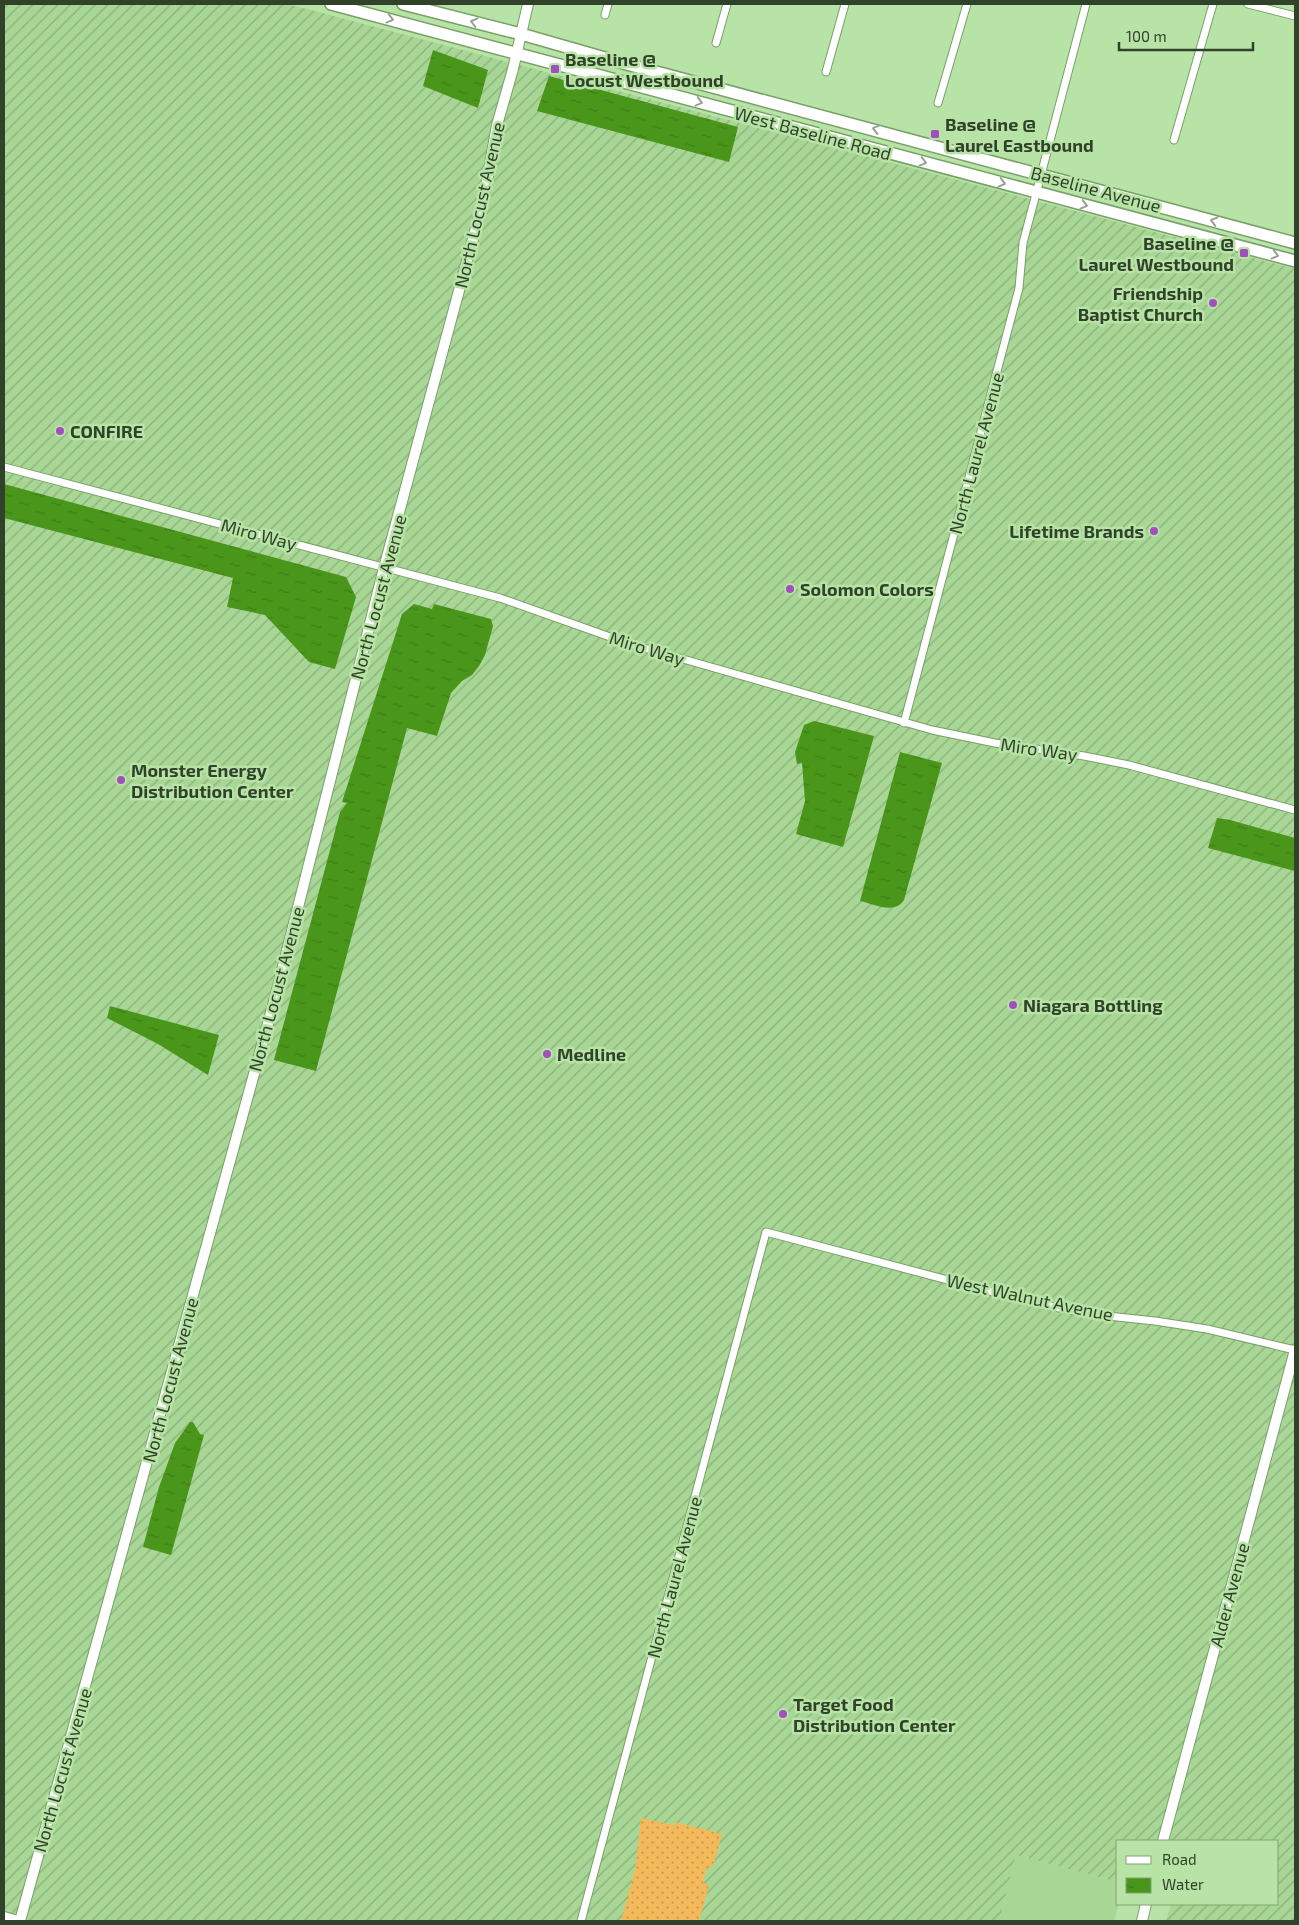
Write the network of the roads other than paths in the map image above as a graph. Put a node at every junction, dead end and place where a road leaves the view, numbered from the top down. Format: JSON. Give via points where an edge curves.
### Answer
{"nodes":[{"id":1,"x":331,"y":4,"type":"edge"},
{"id":2,"x":403,"y":4,"type":"edge"},
{"id":3,"x":528,"y":4,"type":"edge"},
{"id":4,"x":608,"y":4,"type":"edge"},
{"id":5,"x":727,"y":4,"type":"edge"},
{"id":6,"x":845,"y":4,"type":"edge"},
{"id":7,"x":967,"y":4,"type":"edge"},
{"id":8,"x":1086,"y":4,"type":"edge"},
{"id":9,"x":1212,"y":4,"type":"edge"},
{"id":10,"x":1248,"y":4,"type":"edge"},
{"id":11,"x":605,"y":14,"type":"dead end"},
{"id":12,"x":1295,"y":16,"type":"edge"},
{"id":13,"x":522,"y":34,"type":"junction"},
{"id":14,"x":716,"y":43,"type":"dead end"},
{"id":15,"x":517,"y":52,"type":"junction"},
{"id":16,"x":826,"y":72,"type":"dead end"},
{"id":17,"x":938,"y":103,"type":"dead end"},
{"id":18,"x":1174,"y":140,"type":"dead end"},
{"id":19,"x":1039,"y":182,"type":"junction"},
{"id":20,"x":1295,"y":243,"type":"edge"},
{"id":21,"x":1295,"y":261,"type":"edge"},
{"id":22,"x":4,"y":467,"type":"edge"},
{"id":23,"x":384,"y":568,"type":"junction"},
{"id":24,"x":904,"y":722,"type":"junction"},
{"id":25,"x":1295,"y":810,"type":"edge"},
{"id":26,"x":766,"y":1232,"type":"joint"},
{"id":27,"x":1295,"y":1350,"type":"edge"},
{"id":28,"x":1163,"y":1840,"type":"edge"},
{"id":29,"x":1146,"y":1905,"type":"edge"},
{"id":30,"x":4,"y":1917,"type":"edge"},
{"id":31,"x":19,"y":1921,"type":"edge"},
{"id":32,"x":581,"y":1921,"type":"edge"},
{"id":33,"x":1142,"y":1921,"type":"edge"}],
"edges":[{"from":1,"to":15,"type":"main road","name":"West Baseline Road","one_way":true},
{"from":13,"to":2,"type":"main road","name":"Baseline Avenue","one_way":true},
{"from":3,"to":13,"type":"street","name":"North Locust Avenue"},
{"from":4,"to":11,"type":"street"},
{"from":5,"to":14,"type":"street"},
{"from":6,"to":16,"type":"street"},
{"from":7,"to":17,"type":"street"},
{"from":8,"to":19,"type":"street","name":"North Laurel Avenue"},
{"from":9,"to":18,"type":"street"},
{"from":10,"to":12,"type":"street"},
{"from":13,"to":15,"type":"street","name":"North Locust Avenue"},
{"from":19,"to":13,"type":"main road","name":"Baseline Avenue","one_way":true},
{"from":15,"to":19,"type":"main road","name":"West Baseline Road","one_way":true},
{"from":15,"to":23,"type":"street","name":"North Locust Avenue","via":[[497,125],[484,198]]},
{"from":20,"to":19,"type":"main road","name":"Baseline Avenue","one_way":true},
{"from":19,"to":21,"type":"main road","name":"West Baseline Road","one_way":true},
{"from":19,"to":24,"type":"street","name":"North Laurel Avenue","via":[[1023,243],[1019,288]]},
{"from":22,"to":23,"type":"street","name":"Miro Way"},
{"from":23,"to":24,"type":"street","name":"Miro Way","via":[[500,598],[627,643]]},
{"from":23,"to":31,"type":"street","name":"North Locust Avenue","via":[[275,998]]},
{"from":24,"to":25,"type":"street","name":"Miro Way","via":[[968,738],[1130,765]]},
{"from":26,"to":27,"type":"street","name":"West Walnut Avenue","via":[[1035,1302],[1089,1314],[1207,1329]]},
{"from":26,"to":32,"type":"street","name":"North Laurel Avenue"},
{"from":27,"to":28,"type":"street","name":"Alder Avenue"},
{"from":29,"to":33,"type":"street"},
{"from":30,"to":31,"type":"street"}]}
